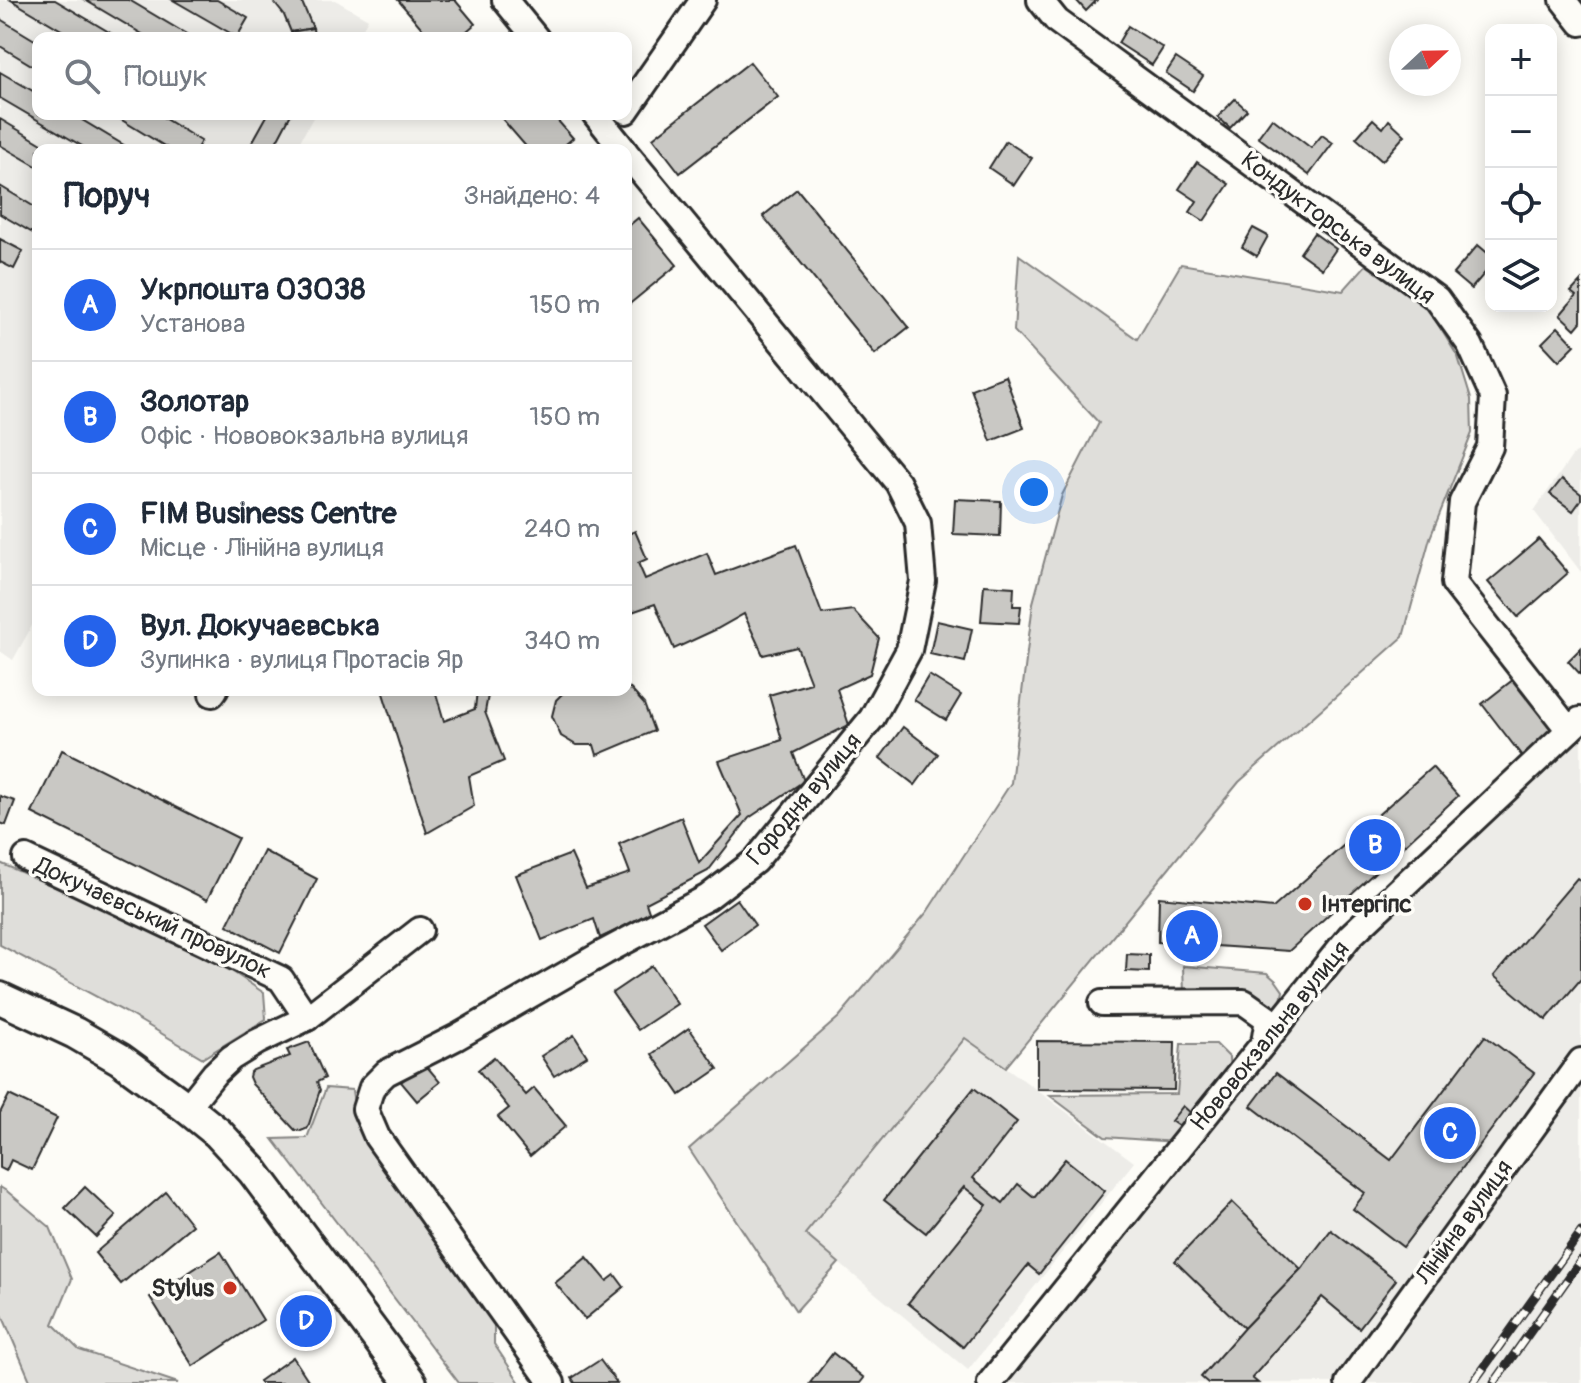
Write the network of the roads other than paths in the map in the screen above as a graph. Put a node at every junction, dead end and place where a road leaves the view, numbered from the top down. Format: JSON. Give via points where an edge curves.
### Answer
{"nodes":[{"id":1,"x":505,"y":0,"type":"edge"},
{"id":2,"x":703,"y":0,"type":"edge"},
{"id":3,"x":1040,"y":0,"type":"edge"},
{"id":4,"x":1563,"y":0,"type":"edge"},
{"id":5,"x":1581,"y":23,"type":"edge"},
{"id":6,"x":531,"y":32,"type":"edge"},
{"id":7,"x":632,"y":113,"type":"edge"},
{"id":8,"x":602,"y":120,"type":"edge"},
{"id":9,"x":618,"y":135,"type":"edge"},
{"id":10,"x":632,"y":152,"type":"edge"},
{"id":11,"x":1575,"y":724,"type":"edge"},
{"id":12,"x":26,"y":858,"type":"dead end"},
{"id":13,"x":420,"y":930,"type":"dead end"},
{"id":14,"x":0,"y":998,"type":"edge"},
{"id":15,"x":1102,"y":1003,"type":"dead end"},
{"id":16,"x":307,"y":1018,"type":"junction"},
{"id":17,"x":1264,"y":1043,"type":"junction"},
{"id":18,"x":1581,"y":1061,"type":"edge"},
{"id":19,"x":187,"y":1108,"type":"junction"},
{"id":20,"x":411,"y":1383,"type":"edge"},
{"id":21,"x":552,"y":1383,"type":"edge"},
{"id":22,"x":990,"y":1383,"type":"edge"},
{"id":23,"x":1348,"y":1383,"type":"edge"}],
"edges":[{"from":1,"to":6,"type":"street"},
{"from":2,"to":7,"type":"street"},
{"from":3,"to":11,"type":"street","name":"Кондукторська вулиця","via":[[1057,21],[1437,299],[1470,345],[1493,396],[1490,447],[1462,502],[1454,583]]},
{"from":4,"to":5,"type":"street"},
{"from":8,"to":9,"type":"street","name":"Городня вулиця"},
{"from":10,"to":21,"type":"street","name":"Городня вулиця","via":[[898,483],[918,523],[923,581],[909,650],[872,718],[755,861],[708,897],[386,1073],[372,1087],[365,1109],[377,1137]]},
{"from":11,"to":17,"type":"street","name":"Нововокзальна вулиця","via":[[1350,936]]},
{"from":12,"to":16,"type":"street","name":"Докучаєвський провулок","via":[[281,979]]},
{"from":13,"to":16,"type":"street"},
{"from":14,"to":19,"type":"main road","via":[[98,1046]]},
{"from":15,"to":17,"type":"street","via":[[1244,1002],[1268,1019]]},
{"from":16,"to":19,"type":"street","via":[[231,1058]]},
{"from":17,"to":22,"type":"street","name":"Нововокзальна вулиця"},
{"from":18,"to":23,"type":"street","name":"Лінійна вулиця"},
{"from":19,"to":20,"type":"main road","via":[[253,1171]]}]}
